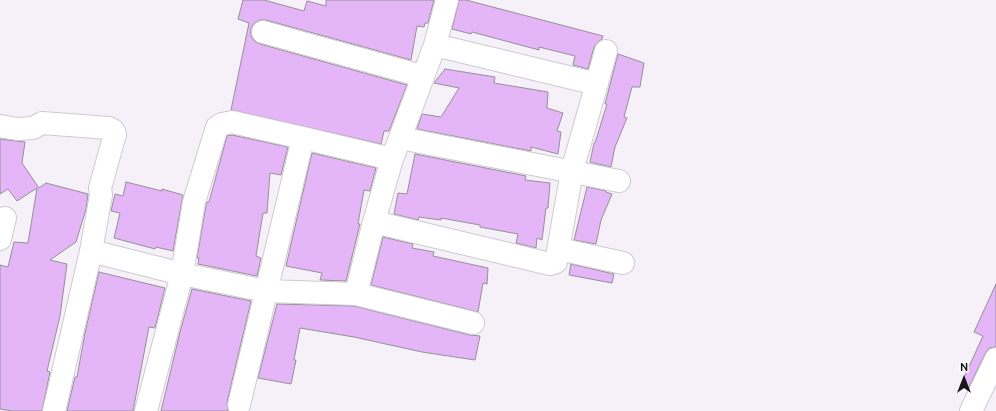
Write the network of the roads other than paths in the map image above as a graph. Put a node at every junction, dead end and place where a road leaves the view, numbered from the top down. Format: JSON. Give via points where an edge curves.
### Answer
{"nodes":[{"id":1,"x":447,"y":0,"type":"edge"},
{"id":2,"x":263,"y":32,"type":"dead end"},
{"id":3,"x":435,"y":45,"type":"junction"},
{"id":4,"x":606,"y":51,"type":"dead end"},
{"id":5,"x":422,"y":76,"type":"junction"},
{"id":6,"x":597,"y":84,"type":"junction"},
{"id":7,"x":0,"y":126,"type":"edge"},
{"id":8,"x":303,"y":138,"type":"junction"},
{"id":9,"x":400,"y":138,"type":"junction"},
{"id":10,"x":392,"y":160,"type":"junction"},
{"id":11,"x":572,"y":171,"type":"junction"},
{"id":12,"x":619,"y":181,"type":"dead end"},
{"id":13,"x":5,"y":218,"type":"dead end"},
{"id":14,"x":374,"y":222,"type":"junction"},
{"id":15,"x":0,"y":239,"type":"edge"},
{"id":16,"x":559,"y":249,"type":"junction"},
{"id":17,"x":91,"y":251,"type":"junction"},
{"id":18,"x":623,"y":263,"type":"dead end"},
{"id":19,"x":182,"y":274,"type":"junction"},
{"id":20,"x":266,"y":291,"type":"junction"},
{"id":21,"x":356,"y":294,"type":"junction"},
{"id":22,"x":473,"y":323,"type":"dead end"},
{"id":23,"x":996,"y":358,"type":"edge"},
{"id":24,"x":239,"y":405,"type":"dead end"},
{"id":25,"x":54,"y":411,"type":"edge"},
{"id":26,"x":146,"y":411,"type":"edge"},
{"id":27,"x":970,"y":411,"type":"edge"}],
"edges":[{"from":1,"to":3,"type":"street"},
{"from":2,"to":5,"type":"street"},
{"from":3,"to":5,"type":"street"},
{"from":3,"to":6,"type":"street"},
{"from":4,"to":6,"type":"street"},
{"from":5,"to":9,"type":"street"},
{"from":6,"to":11,"type":"street"},
{"from":7,"to":17,"type":"street","via":[[33,128],[42,123],[113,130],[115,134],[100,188]]},
{"from":8,"to":10,"type":"street"},
{"from":8,"to":19,"type":"street","via":[[232,122],[217,127],[194,202]]},
{"from":8,"to":20,"type":"street"},
{"from":9,"to":10,"type":"street"},
{"from":9,"to":11,"type":"street"},
{"from":10,"to":14,"type":"street"},
{"from":11,"to":12,"type":"street"},
{"from":11,"to":16,"type":"street"},
{"from":13,"to":15,"type":"street"},
{"from":14,"to":16,"type":"street","via":[[550,264],[556,262]]},
{"from":14,"to":21,"type":"street"},
{"from":16,"to":18,"type":"street"},
{"from":17,"to":19,"type":"street"},
{"from":17,"to":25,"type":"street"},
{"from":19,"to":20,"type":"street"},
{"from":19,"to":26,"type":"street"},
{"from":20,"to":21,"type":"street"},
{"from":20,"to":24,"type":"street"},
{"from":21,"to":22,"type":"street"},
{"from":23,"to":27,"type":"street"}]}
